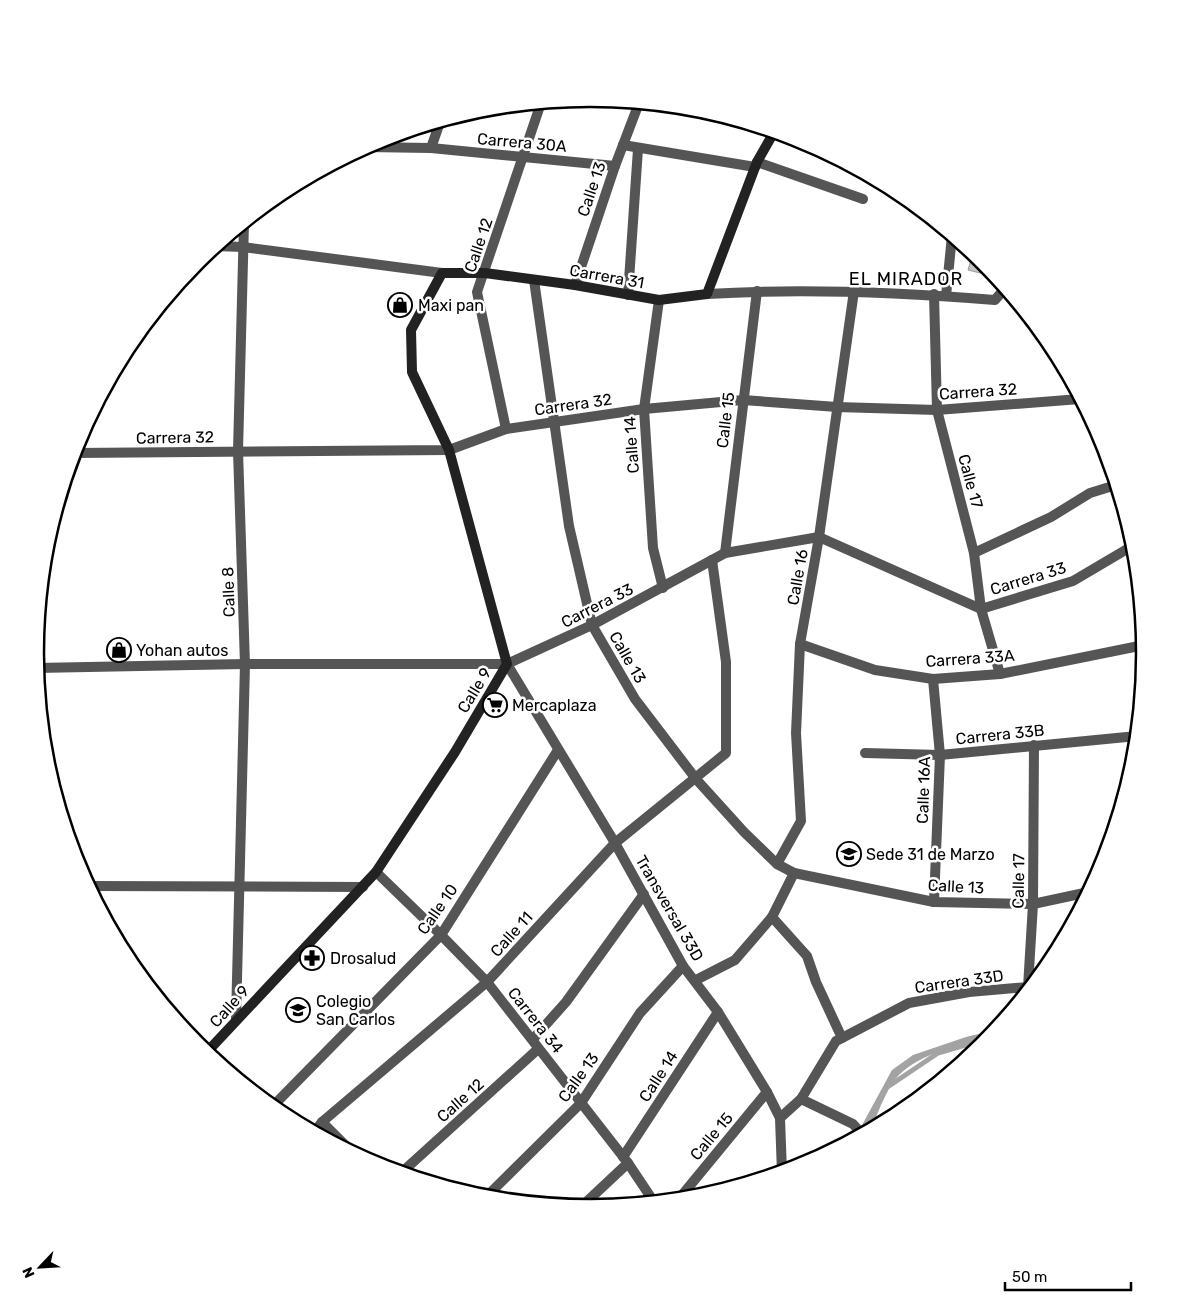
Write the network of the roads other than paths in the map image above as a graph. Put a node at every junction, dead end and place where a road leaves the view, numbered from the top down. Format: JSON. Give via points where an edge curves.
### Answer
{"nodes":[{"id":1,"x":637,"y":109,"type":"edge"},
{"id":2,"x":539,"y":110,"type":"edge"},
{"id":3,"x":437,"y":129,"type":"edge"},
{"id":4,"x":771,"y":138,"type":"edge"},
{"id":5,"x":623,"y":145,"type":"junction"},
{"id":6,"x":385,"y":147,"type":"edge"},
{"id":7,"x":431,"y":148,"type":"junction"},
{"id":8,"x":638,"y":149,"type":"junction"},
{"id":9,"x":524,"y":156,"type":"junction"},
{"id":10,"x":756,"y":165,"type":"junction"},
{"id":11,"x":614,"y":166,"type":"junction"},
{"id":12,"x":864,"y":199,"type":"dead end"},
{"id":13,"x":244,"y":231,"type":"edge"},
{"id":14,"x":951,"y":244,"type":"edge"},
{"id":15,"x":226,"y":246,"type":"edge"},
{"id":16,"x":243,"y":247,"type":"junction"},
{"id":17,"x":442,"y":273,"type":"junction"},
{"id":18,"x":485,"y":273,"type":"junction"},
{"id":19,"x":534,"y":280,"type":"junction"},
{"id":20,"x":575,"y":285,"type":"junction"},
{"id":21,"x":757,"y":291,"type":"junction"},
{"id":22,"x":854,"y":291,"type":"junction"},
{"id":23,"x":1001,"y":293,"type":"edge"},
{"id":24,"x":706,"y":294,"type":"junction"},
{"id":25,"x":934,"y":294,"type":"junction"},
{"id":26,"x":628,"y":295,"type":"junction"},
{"id":27,"x":946,"y":296,"type":"junction"},
{"id":28,"x":658,"y":300,"type":"junction"},
{"id":29,"x":743,"y":400,"type":"junction"},
{"id":30,"x":1073,"y":400,"type":"edge"},
{"id":31,"x":837,"y":407,"type":"junction"},
{"id":32,"x":644,"y":409,"type":"junction"},
{"id":33,"x":937,"y":410,"type":"junction"},
{"id":34,"x":554,"y":422,"type":"junction"},
{"id":35,"x":506,"y":429,"type":"junction"},
{"id":36,"x":449,"y":450,"type":"junction"},
{"id":37,"x":238,"y":451,"type":"junction"},
{"id":38,"x":82,"y":453,"type":"edge"},
{"id":39,"x":1110,"y":487,"type":"edge"},
{"id":40,"x":819,"y":537,"type":"junction"},
{"id":41,"x":1126,"y":549,"type":"edge"},
{"id":42,"x":725,"y":553,"type":"junction"},
{"id":43,"x":974,"y":553,"type":"junction"},
{"id":44,"x":712,"y":560,"type":"junction"},
{"id":45,"x":663,"y":588,"type":"junction"},
{"id":46,"x":981,"y":609,"type":"junction"},
{"id":47,"x":592,"y":626,"type":"junction"},
{"id":48,"x":800,"y":644,"type":"junction"},
{"id":49,"x":1136,"y":647,"type":"edge"},
{"id":50,"x":245,"y":664,"type":"junction"},
{"id":51,"x":507,"y":664,"type":"junction"},
{"id":52,"x":44,"y":668,"type":"edge"},
{"id":53,"x":1000,"y":674,"type":"junction"},
{"id":54,"x":933,"y":679,"type":"junction"},
{"id":55,"x":1130,"y":737,"type":"edge"},
{"id":56,"x":1034,"y":744,"type":"junction"},
{"id":57,"x":558,"y":750,"type":"junction"},
{"id":58,"x":865,"y":753,"type":"dead end"},
{"id":59,"x":940,"y":755,"type":"junction"},
{"id":60,"x":696,"y":779,"type":"junction"},
{"id":61,"x":615,"y":843,"type":"junction"},
{"id":62,"x":777,"y":864,"type":"junction"},
{"id":63,"x":376,"y":872,"type":"junction"},
{"id":64,"x":794,"y":873,"type":"junction"},
{"id":65,"x":96,"y":886,"type":"edge"},
{"id":66,"x":239,"y":887,"type":"junction"},
{"id":67,"x":363,"y":887,"type":"junction"},
{"id":68,"x":644,"y":894,"type":"junction"},
{"id":69,"x":1081,"y":894,"type":"edge"},
{"id":70,"x":934,"y":902,"type":"junction"},
{"id":71,"x":1033,"y":904,"type":"junction"},
{"id":72,"x":772,"y":917,"type":"junction"},
{"id":73,"x":441,"y":935,"type":"junction"},
{"id":74,"x":683,"y":966,"type":"junction"},
{"id":75,"x":1029,"y":978,"type":"edge"},
{"id":76,"x":696,"y":980,"type":"junction"},
{"id":77,"x":487,"y":982,"type":"junction"},
{"id":78,"x":1022,"y":988,"type":"edge"},
{"id":79,"x":718,"y":1012,"type":"junction"},
{"id":80,"x":236,"y":1019,"type":"junction"},
{"id":81,"x":842,"y":1038,"type":"junction"},
{"id":82,"x":532,"y":1039,"type":"junction"},
{"id":83,"x":211,"y":1047,"type":"edge"},
{"id":84,"x":538,"y":1049,"type":"junction"},
{"id":85,"x":767,"y":1092,"type":"junction"},
{"id":86,"x":801,"y":1098,"type":"junction"},
{"id":87,"x":277,"y":1101,"type":"edge"},
{"id":88,"x":581,"y":1103,"type":"junction"},
{"id":89,"x":780,"y":1118,"type":"junction"},
{"id":90,"x":322,"y":1122,"type":"junction"},
{"id":91,"x":318,"y":1127,"type":"edge"},
{"id":92,"x":858,"y":1130,"type":"edge"},
{"id":93,"x":338,"y":1138,"type":"edge"},
{"id":94,"x":626,"y":1160,"type":"junction"},
{"id":95,"x":782,"y":1165,"type":"edge"},
{"id":96,"x":407,"y":1168,"type":"edge"},
{"id":97,"x":492,"y":1191,"type":"edge"},
{"id":98,"x":685,"y":1191,"type":"edge"},
{"id":99,"x":650,"y":1196,"type":"edge"},
{"id":100,"x":588,"y":1200,"type":"edge"}],
"edges":[{"from":1,"to":5,"type":"street","name":"Calle 13"},
{"from":2,"to":9,"type":"street","name":"Calle 12"},
{"from":3,"to":7,"type":"street"},
{"from":4,"to":10,"type":"street"},
{"from":5,"to":8,"type":"street"},
{"from":5,"to":11,"type":"street","name":"Calle 13"},
{"from":6,"to":7,"type":"street","name":"Carrera 30A"},
{"from":7,"to":9,"type":"street","name":"Carrera 30A"},
{"from":8,"to":10,"type":"street"},
{"from":8,"to":26,"type":"street"},
{"from":9,"to":11,"type":"street","name":"Carrera 30A"},
{"from":9,"to":18,"type":"street","name":"Calle 12"},
{"from":10,"to":12,"type":"street"},
{"from":10,"to":24,"type":"street"},
{"from":11,"to":20,"type":"street","name":"Calle 13"},
{"from":13,"to":16,"type":"street","name":"Calle 8"},
{"from":14,"to":27,"type":"street"},
{"from":15,"to":16,"type":"street","name":"Carrera 31"},
{"from":16,"to":17,"type":"street","name":"Carrera 31"},
{"from":16,"to":37,"type":"street","name":"Calle 8"},
{"from":17,"to":18,"type":"street","name":"Carrera 31"},
{"from":17,"to":36,"type":"street","name":"Calle 9","via":[[411,330],[412,372]]},
{"from":18,"to":19,"type":"street","name":"Carrera 31"},
{"from":18,"to":35,"type":"street","name":"Calle 12","via":[[477,292]]},
{"from":19,"to":20,"type":"street","name":"Carrera 31"},
{"from":19,"to":34,"type":"street","name":"Calle 13"},
{"from":20,"to":26,"type":"street","name":"Carrera 31"},
{"from":21,"to":22,"type":"street","name":"Carrera 31"},
{"from":21,"to":24,"type":"street","name":"Carrera 31"},
{"from":21,"to":29,"type":"street","name":"Calle 15"},
{"from":22,"to":25,"type":"street","name":"Carrera 31"},
{"from":22,"to":31,"type":"street","name":"Calle 16"},
{"from":23,"to":27,"type":"street","name":"Carrera 31","via":[[995,300]]},
{"from":24,"to":28,"type":"street","name":"Carrera 31"},
{"from":25,"to":27,"type":"street","name":"Carrera 31"},
{"from":25,"to":33,"type":"street","name":"Calle 17"},
{"from":26,"to":28,"type":"street","name":"Carrera 31"},
{"from":28,"to":32,"type":"street","name":"Calle 14"},
{"from":29,"to":31,"type":"street","name":"Carrera 32"},
{"from":29,"to":32,"type":"street","name":"Carrera 32"},
{"from":29,"to":42,"type":"street","name":"Calle 15"},
{"from":30,"to":33,"type":"street","name":"Carrera 32"},
{"from":31,"to":33,"type":"street","name":"Carrera 32"},
{"from":31,"to":40,"type":"street","name":"Calle 16"},
{"from":32,"to":34,"type":"street","name":"Carrera 32"},
{"from":32,"to":45,"type":"street","name":"Calle 14","via":[[653,548]]},
{"from":33,"to":43,"type":"street","name":"Calle 17"},
{"from":34,"to":35,"type":"street","name":"Carrera 32"},
{"from":34,"to":47,"type":"street","name":"Calle 13","via":[[569,526]]},
{"from":35,"to":36,"type":"street","name":"Carrera 32"},
{"from":36,"to":37,"type":"street","name":"Carrera 32"},
{"from":36,"to":51,"type":"street","name":"Calle 9"},
{"from":37,"to":38,"type":"street","name":"Carrera 32"},
{"from":37,"to":50,"type":"street","name":"Calle 8"},
{"from":39,"to":43,"type":"street","via":[[1090,493],[1051,518]]},
{"from":40,"to":42,"type":"street","name":"Carrera 33"},
{"from":40,"to":46,"type":"street","name":"Carrera 33"},
{"from":40,"to":48,"type":"street","name":"Calle 16"},
{"from":41,"to":46,"type":"street","name":"Carrera 33","via":[[1073,581]]},
{"from":42,"to":44,"type":"street","name":"Carrera 33"},
{"from":43,"to":46,"type":"street","name":"Calle 17"},
{"from":44,"to":45,"type":"street","name":"Carrera 33"},
{"from":44,"to":60,"type":"street","name":"Calle 11","via":[[726,662],[726,753]]},
{"from":45,"to":47,"type":"street","name":"Carrera 33"},
{"from":46,"to":53,"type":"street","name":"Calle 17"},
{"from":47,"to":51,"type":"street","name":"Carrera 33"},
{"from":47,"to":60,"type":"street","name":"Calle 13","via":[[635,699]]},
{"from":48,"to":54,"type":"street","name":"Carrera 33A","via":[[875,670]]},
{"from":48,"to":62,"type":"street","name":"Calle 16","via":[[796,733],[801,821]]},
{"from":49,"to":53,"type":"street","name":"Carrera 33A"},
{"from":50,"to":51,"type":"street","name":"Carrera 33"},
{"from":50,"to":52,"type":"street","name":"Carrera 33"},
{"from":50,"to":66,"type":"street","name":"Calle 8"},
{"from":51,"to":57,"type":"street","name":"Transversal 33D"},
{"from":51,"to":63,"type":"street","name":"Calle 9"},
{"from":53,"to":54,"type":"street","name":"Carrera 33A"},
{"from":54,"to":59,"type":"street","name":"Calle 16A"},
{"from":55,"to":56,"type":"street","name":"Carrera 33B"},
{"from":56,"to":59,"type":"street","name":"Carrera 33B"},
{"from":56,"to":71,"type":"street","name":"Calle 17"},
{"from":57,"to":61,"type":"street","name":"Transversal 33D"},
{"from":57,"to":73,"type":"street","name":"Calle 10"},
{"from":58,"to":59,"type":"street","name":"Carrera 33B"},
{"from":59,"to":70,"type":"street","name":"Calle 16A"},
{"from":60,"to":61,"type":"street","name":"Calle 11"},
{"from":60,"to":62,"type":"street","name":"Calle 13"},
{"from":61,"to":68,"type":"street","name":"Transversal 33D"},
{"from":61,"to":77,"type":"street","name":"Calle 11"},
{"from":62,"to":64,"type":"street","name":"Calle 13"},
{"from":63,"to":67,"type":"street","name":"Calle 9"},
{"from":63,"to":73,"type":"street","name":"Carrera 34"},
{"from":64,"to":70,"type":"street","name":"Calle 13"},
{"from":64,"to":72,"type":"street"},
{"from":65,"to":66,"type":"street"},
{"from":66,"to":67,"type":"street"},
{"from":66,"to":80,"type":"street","name":"Calle 8"},
{"from":67,"to":80,"type":"street","name":"Calle 9"},
{"from":68,"to":74,"type":"street","name":"Transversal 33D"},
{"from":68,"to":82,"type":"street","via":[[566,1002]]},
{"from":69,"to":71,"type":"street","name":"Calle 13"},
{"from":70,"to":71,"type":"street","name":"Calle 13"},
{"from":71,"to":75,"type":"street","name":"Calle 17"},
{"from":72,"to":76,"type":"street","via":[[735,960]]},
{"from":72,"to":81,"type":"street","via":[[808,956],[816,982]]},
{"from":73,"to":77,"type":"street","name":"Carrera 34"},
{"from":73,"to":87,"type":"street","name":"Calle 10"},
{"from":74,"to":76,"type":"street","name":"Transversal 33D"},
{"from":74,"to":88,"type":"street","name":"Calle 13","via":[[640,1013]]},
{"from":76,"to":79,"type":"street","name":"Transversal 33D"},
{"from":77,"to":82,"type":"street","name":"Carrera 34"},
{"from":77,"to":90,"type":"street","name":"Calle 11"},
{"from":78,"to":81,"type":"street","name":"Carrera 33D","via":[[969,992],[909,1003]]},
{"from":79,"to":85,"type":"street","name":"Transversal 33D"},
{"from":79,"to":94,"type":"street","name":"Calle 14"},
{"from":80,"to":83,"type":"street","name":"Calle 9"},
{"from":81,"to":86,"type":"street","name":"Carrera 33D","via":[[836,1042]]},
{"from":82,"to":84,"type":"street","name":"Carrera 34"},
{"from":84,"to":88,"type":"street","name":"Carrera 34"},
{"from":84,"to":96,"type":"street","name":"Calle 12"},
{"from":85,"to":89,"type":"street","name":"Transversal 33D"},
{"from":85,"to":98,"type":"street","name":"Calle 15"},
{"from":86,"to":89,"type":"street","name":"Carrera 33D"},
{"from":86,"to":92,"type":"street"},
{"from":88,"to":94,"type":"street","name":"Carrera 34"},
{"from":88,"to":97,"type":"street","name":"Calle 13"},
{"from":89,"to":95,"type":"street","name":"Transversal 33D"},
{"from":90,"to":91,"type":"street","name":"Calle 11"},
{"from":90,"to":93,"type":"street"},
{"from":94,"to":99,"type":"street","name":"Carrera 34"},
{"from":94,"to":100,"type":"street","name":"Calle 14"}]}
